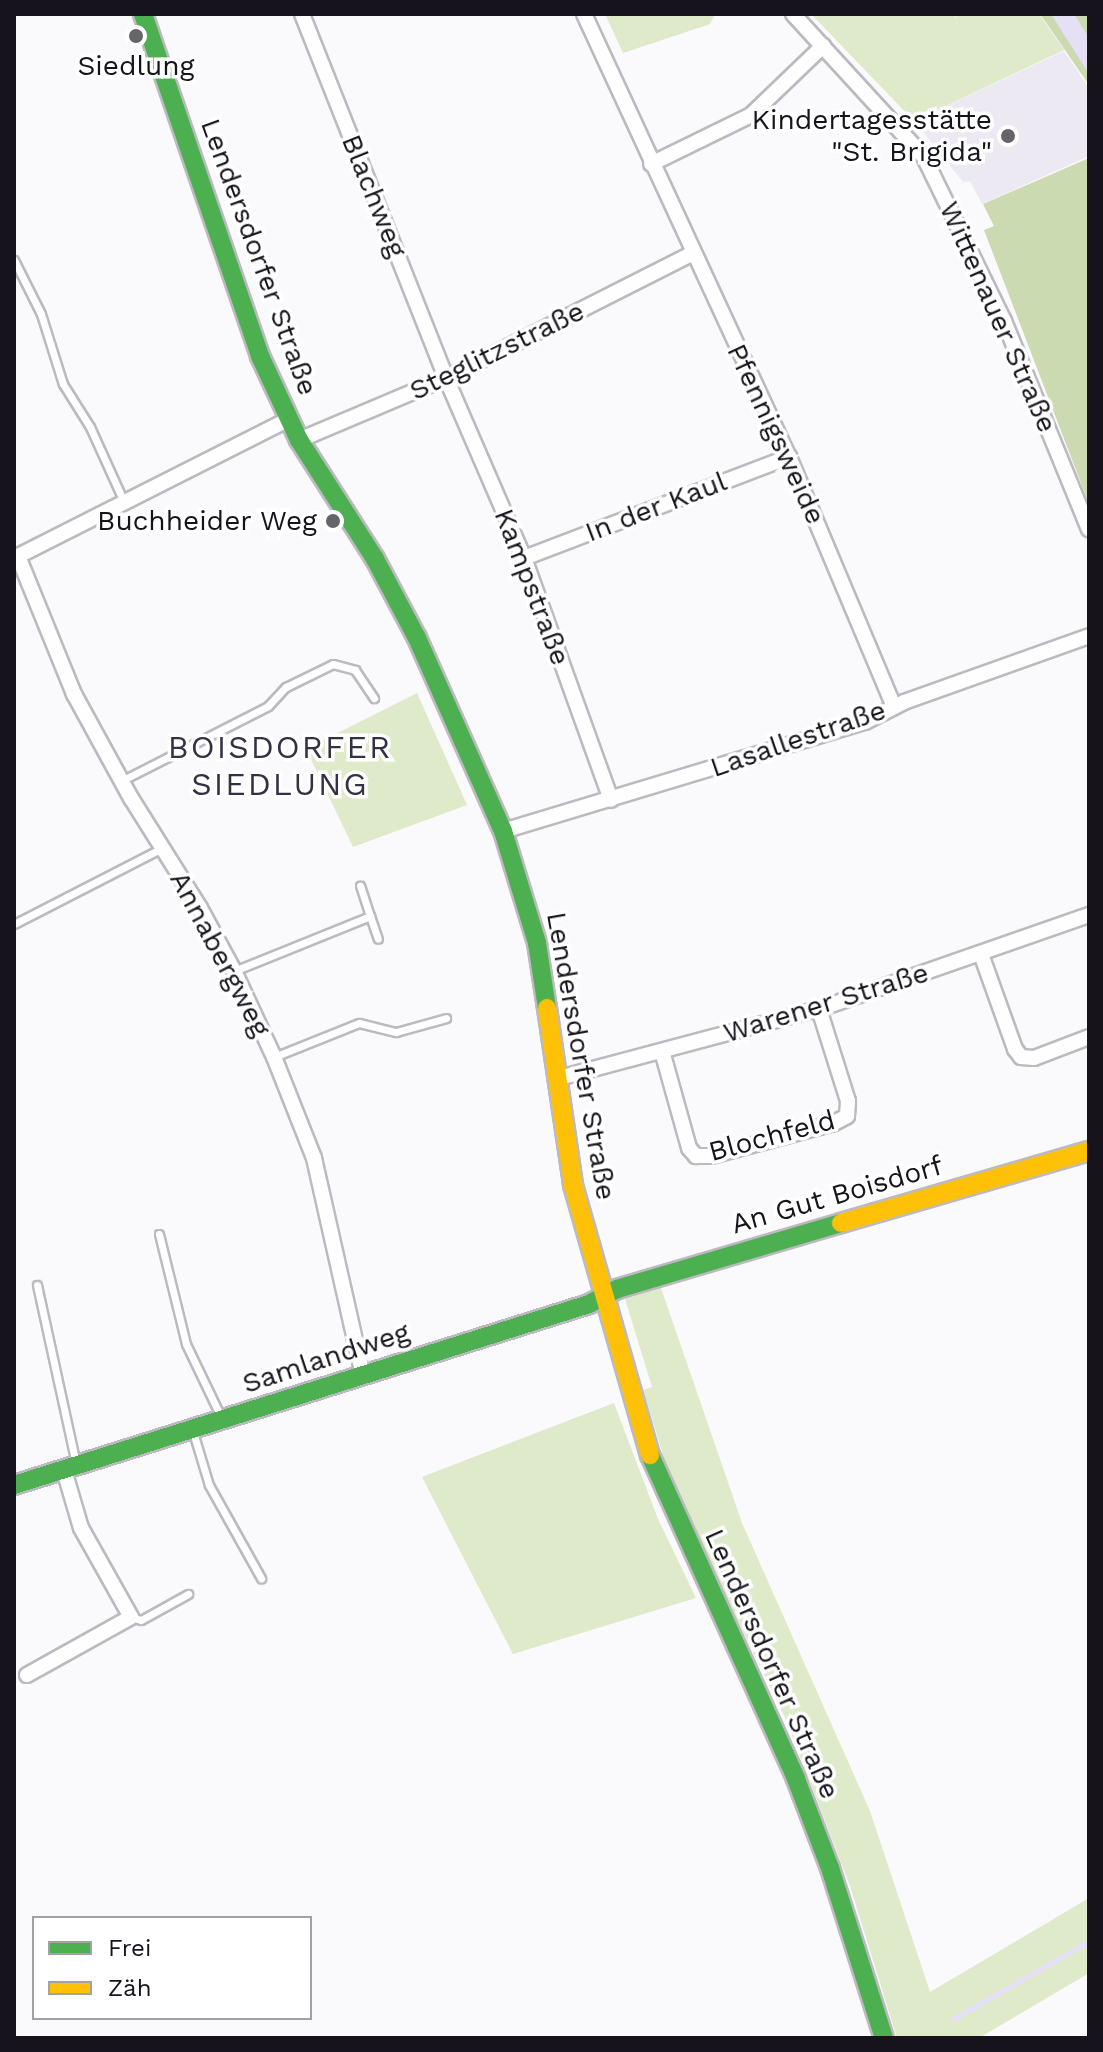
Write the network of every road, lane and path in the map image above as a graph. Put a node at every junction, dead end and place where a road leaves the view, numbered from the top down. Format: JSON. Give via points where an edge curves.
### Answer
{"nodes":[{"id":1,"x":143,"y":14,"type":"edge"},
{"id":2,"x":302,"y":14,"type":"edge"},
{"id":3,"x":584,"y":14,"type":"edge"},
{"id":4,"x":793,"y":14,"type":"edge"},
{"id":5,"x":823,"y":46,"type":"junction"},
{"id":6,"x":651,"y":164,"type":"junction"},
{"id":7,"x":692,"y":254,"type":"junction"},
{"id":8,"x":14,"y":260,"type":"edge"},
{"id":9,"x":446,"y":378,"type":"junction"},
{"id":10,"x":289,"y":419,"type":"junction"},
{"id":11,"x":299,"y":440,"type":"junction"},
{"id":12,"x":789,"y":457,"type":"junction"},
{"id":13,"x":125,"y":504,"type":"junction"},
{"id":14,"x":1089,"y":529,"type":"edge"},
{"id":15,"x":16,"y":557,"type":"edge"},
{"id":16,"x":524,"y":558,"type":"junction"},
{"id":17,"x":1089,"y":636,"type":"edge"},
{"id":18,"x":374,"y":698,"type":"dead end"},
{"id":19,"x":894,"y":707,"type":"junction"},
{"id":20,"x":121,"y":781,"type":"junction"},
{"id":21,"x":611,"y":800,"type":"junction"},
{"id":22,"x":503,"y":831,"type":"junction"},
{"id":23,"x":162,"y":848,"type":"junction"},
{"id":24,"x":360,"y":886,"type":"dead end"},
{"id":25,"x":1089,"y":915,"type":"edge"},
{"id":26,"x":370,"y":916,"type":"junction"},
{"id":27,"x":14,"y":924,"type":"edge"},
{"id":28,"x":378,"y":939,"type":"dead end"},
{"id":29,"x":981,"y":954,"type":"junction"},
{"id":30,"x":234,"y":971,"type":"junction"},
{"id":31,"x":819,"y":1009,"type":"junction"},
{"id":32,"x":446,"y":1018,"type":"dead end"},
{"id":33,"x":1089,"y":1037,"type":"edge"},
{"id":34,"x":662,"y":1051,"type":"junction"},
{"id":35,"x":274,"y":1057,"type":"junction"},
{"id":36,"x":559,"y":1078,"type":"junction"},
{"id":37,"x":1089,"y":1151,"type":"edge"},
{"id":38,"x":159,"y":1234,"type":"dead end"},
{"id":39,"x":37,"y":1285,"type":"dead end"},
{"id":40,"x":603,"y":1296,"type":"junction"},
{"id":41,"x":363,"y":1376,"type":"junction"},
{"id":42,"x":223,"y":1420,"type":"junction"},
{"id":43,"x":193,"y":1430,"type":"junction"},
{"id":44,"x":70,"y":1468,"type":"junction"},
{"id":45,"x":14,"y":1485,"type":"edge"},
{"id":46,"x":261,"y":1578,"type":"dead end"},
{"id":47,"x":188,"y":1594,"type":"dead end"},
{"id":48,"x":131,"y":1617,"type":"junction"},
{"id":49,"x":27,"y":1675,"type":"dead end"},
{"id":50,"x":884,"y":2038,"type":"edge"}],
"edges":[{"from":1,"to":10,"type":"street","name":"Lendersdorfer Straße","via":[[260,356]]},
{"from":2,"to":9,"type":"street","name":"Blachweg"},
{"from":3,"to":6,"type":"street","name":"Pfennigsweide"},
{"from":4,"to":5,"type":"street","name":"Wittenauer Straße"},
{"from":5,"to":6,"type":"street","via":[[751,115]]},
{"from":5,"to":14,"type":"street","name":"Wittenauer Straße","via":[[924,157],[1004,321]]},
{"from":6,"to":7,"type":"street","name":"Pfennigsweide"},
{"from":7,"to":9,"type":"street","name":"Steglitzstraße"},
{"from":7,"to":12,"type":"street","name":"Pfennigsweide"},
{"from":8,"to":13,"type":"lane","via":[[41,314],[63,384],[90,427]]},
{"from":9,"to":11,"type":"street","name":"Steglitzstraße"},
{"from":9,"to":16,"type":"street","name":"Kampstraße"},
{"from":10,"to":11,"type":"street","name":"Lendersdorfer Straße"},
{"from":10,"to":13,"type":"street"},
{"from":11,"to":22,"type":"street","name":"Lendersdorfer Straße","via":[[375,559],[417,638]]},
{"from":12,"to":16,"type":"street","name":"In der Kaul"},
{"from":12,"to":19,"type":"street","name":"Pfennigsweide"},
{"from":13,"to":15,"type":"street"},
{"from":15,"to":20,"type":"street","name":"Annabergweg","via":[[74,694]]},
{"from":16,"to":21,"type":"street","name":"Kampstraße"},
{"from":17,"to":19,"type":"street","name":"Lasallestraße"},
{"from":18,"to":20,"type":"lane","via":[[355,670],[333,664],[286,687],[268,706]]},
{"from":19,"to":21,"type":"street","name":"Lasallestraße","via":[[865,722]]},
{"from":20,"to":23,"type":"street","name":"Annabergweg"},
{"from":21,"to":22,"type":"street","name":"Lasallestraße"},
{"from":22,"to":36,"type":"street","name":"Lendersdorfer Straße","via":[[537,943]]},
{"from":23,"to":27,"type":"lane"},
{"from":23,"to":30,"type":"street","name":"Annabergweg"},
{"from":24,"to":26,"type":"lane"},
{"from":25,"to":29,"type":"street","name":"Warener Straße"},
{"from":26,"to":28,"type":"lane"},
{"from":26,"to":30,"type":"lane"},
{"from":29,"to":31,"type":"street","name":"Warener Straße"},
{"from":29,"to":33,"type":"street","via":[[1021,1057],[1034,1058]]},
{"from":30,"to":35,"type":"street","name":"Annabergweg"},
{"from":31,"to":34,"type":"street","name":"Warener Straße"},
{"from":31,"to":34,"type":"street","name":"Blochfeld","via":[[848,1101],[847,1116],[711,1156],[696,1156],[689,1148]]},
{"from":32,"to":35,"type":"lane","via":[[396,1032],[359,1023]]},
{"from":34,"to":36,"type":"street","name":"Warener Straße"},
{"from":35,"to":41,"type":"street","name":"Annabergweg","via":[[314,1158]]},
{"from":36,"to":40,"type":"street","name":"Lendersdorfer Straße","via":[[573,1185]]},
{"from":37,"to":40,"type":"street","name":"An Gut Boisdorf"},
{"from":38,"to":42,"type":"lane","via":[[186,1344]]},
{"from":39,"to":44,"type":"lane"},
{"from":40,"to":41,"type":"street","name":"Samlandweg"},
{"from":40,"to":50,"type":"street","name":"Lendersdorfer Straße","via":[[659,1481],[796,1779]]},
{"from":41,"to":42,"type":"street","name":"Samlandweg"},
{"from":42,"to":43,"type":"street","name":"Samlandweg"},
{"from":43,"to":44,"type":"street","name":"Samlandweg"},
{"from":43,"to":46,"type":"lane","via":[[209,1485]]},
{"from":44,"to":45,"type":"street","name":"Samlandweg"},
{"from":44,"to":48,"type":"street","via":[[81,1528]]},
{"from":47,"to":48,"type":"lane","via":[[141,1620]]},
{"from":48,"to":49,"type":"street"}]}
